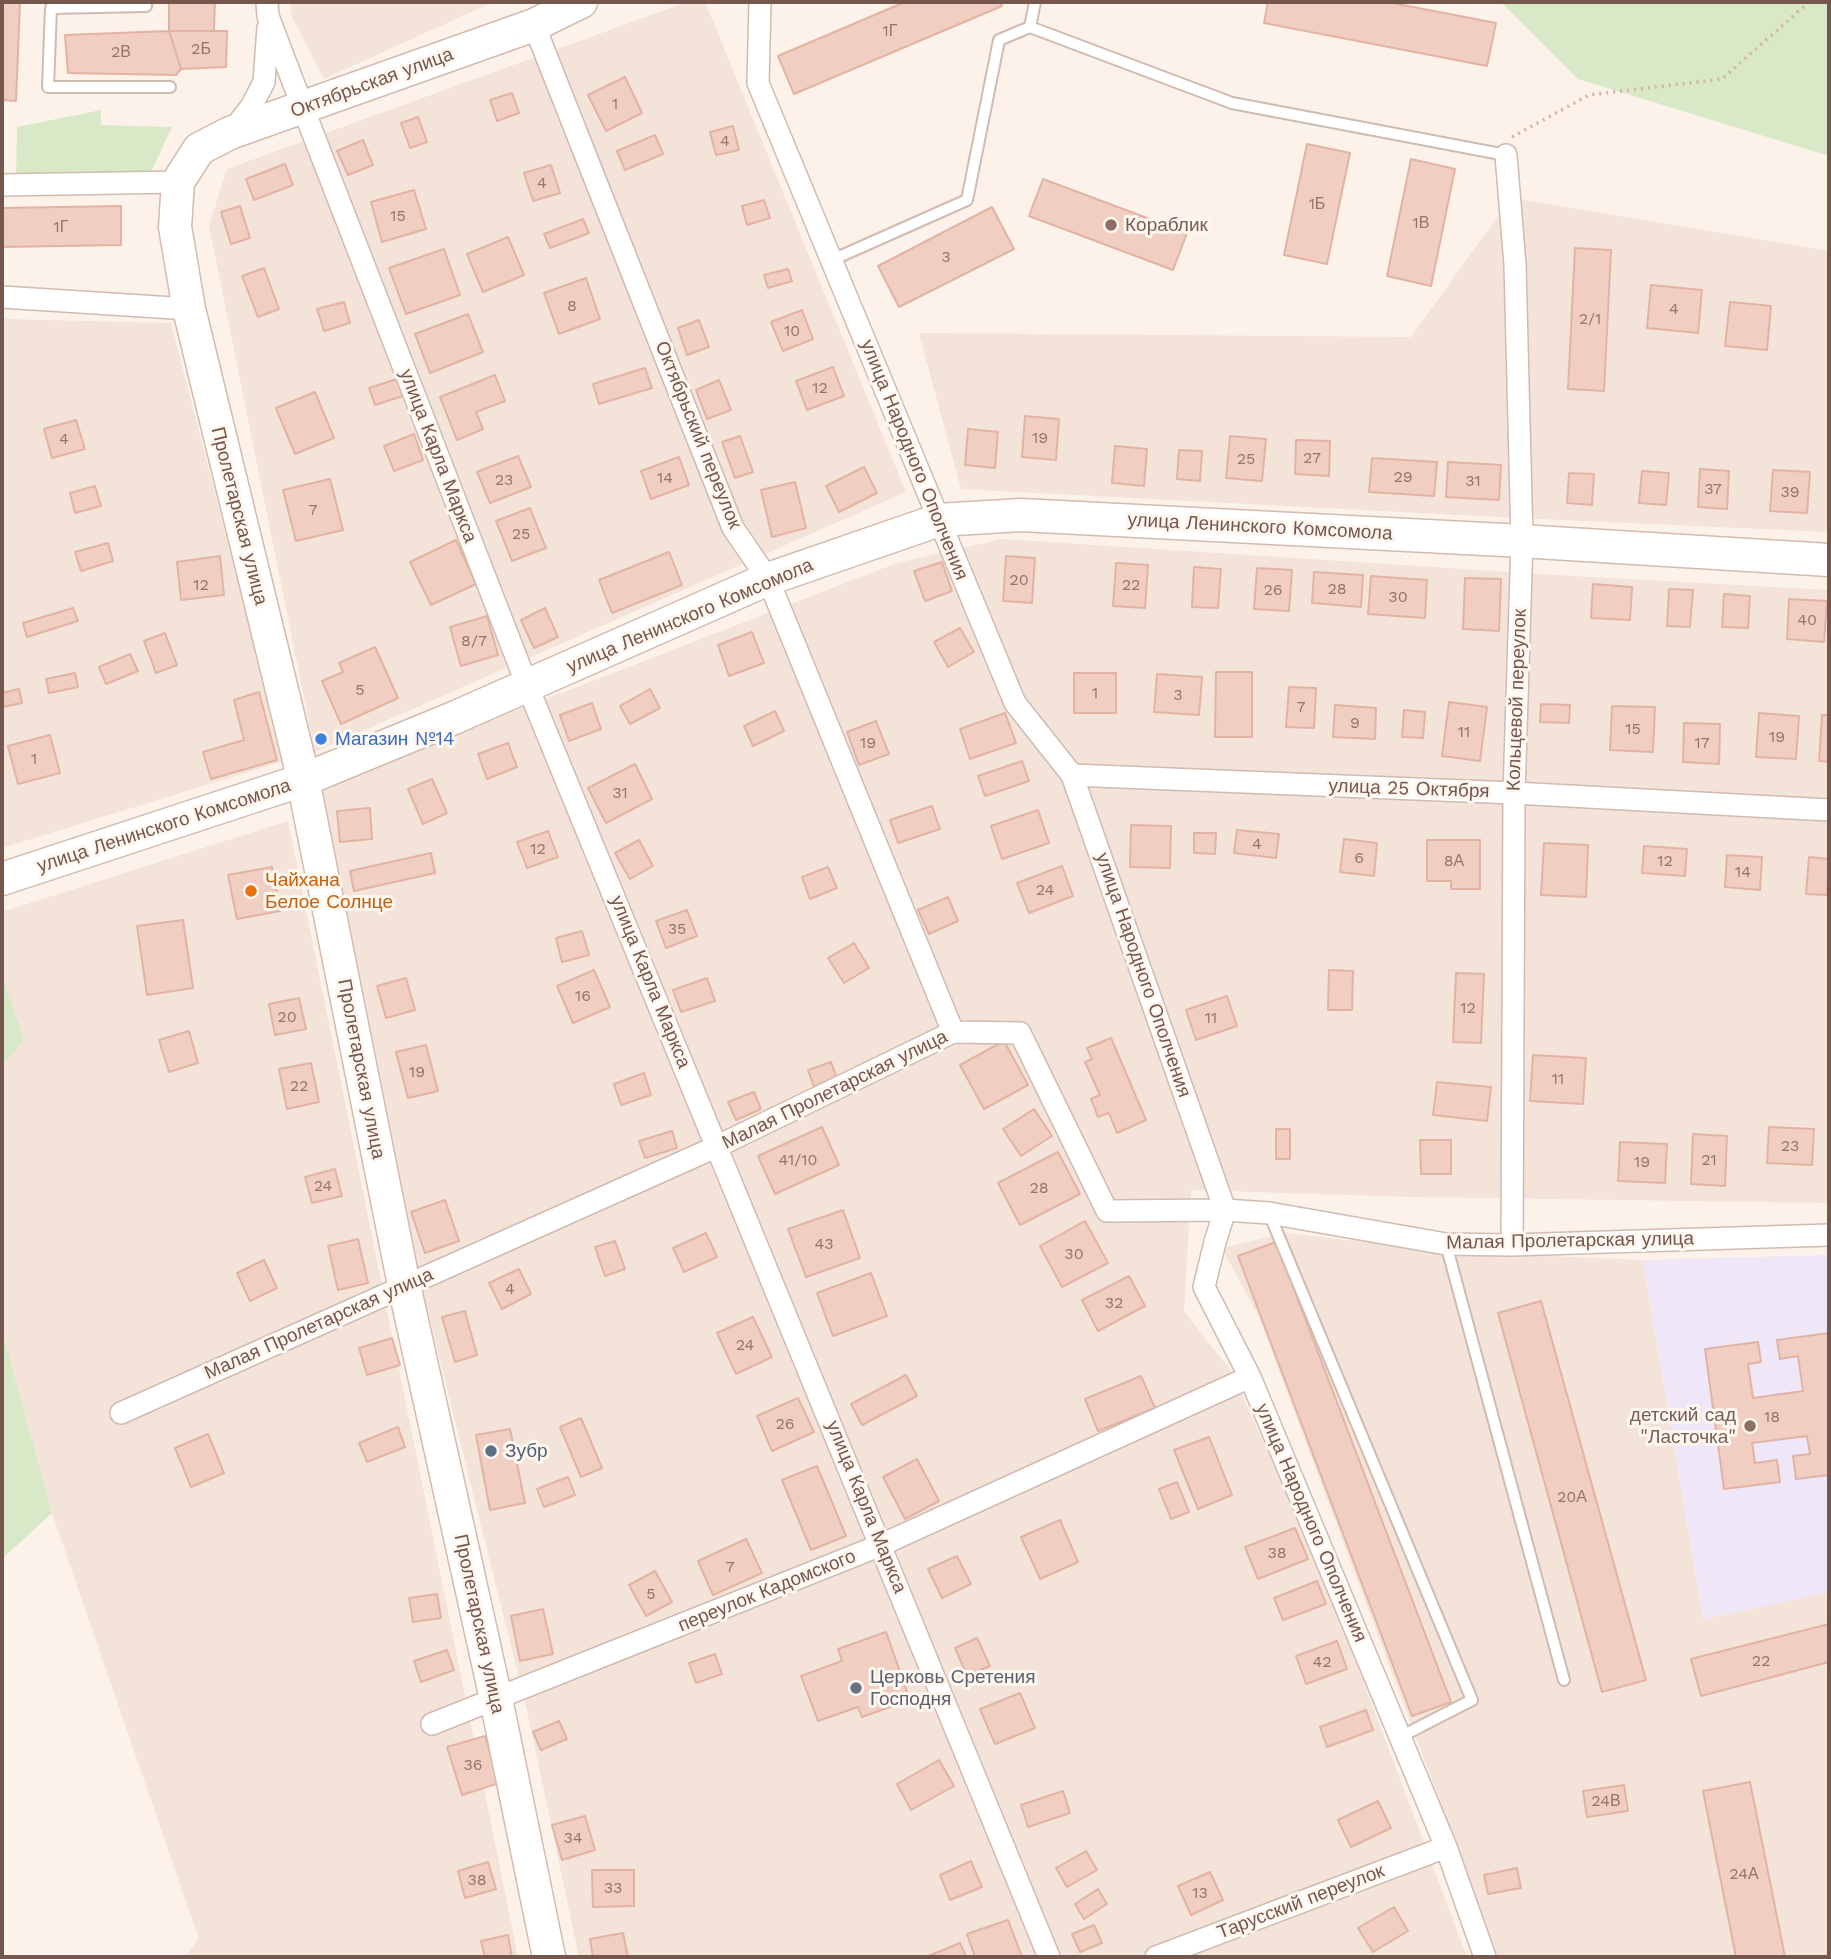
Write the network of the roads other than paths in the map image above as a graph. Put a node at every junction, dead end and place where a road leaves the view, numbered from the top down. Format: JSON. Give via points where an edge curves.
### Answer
{"nodes":[{"id":1,"x":146,"y":2,"type":"edge"},
{"id":2,"x":581,"y":2,"type":"edge"},
{"id":3,"x":760,"y":2,"type":"edge"},
{"id":4,"x":1035,"y":2,"type":"edge"},
{"id":5,"x":268,"y":9,"type":"edge"},
{"id":6,"x":534,"y":25,"type":"junction"},
{"id":7,"x":1030,"y":27,"type":"junction"},
{"id":8,"x":170,"y":86,"type":"dead end"},
{"id":9,"x":303,"y":108,"type":"junction"},
{"id":10,"x":230,"y":133,"type":"junction"},
{"id":11,"x":1496,"y":153,"type":"joint"},
{"id":12,"x":178,"y":182,"type":"junction"},
{"id":13,"x":2,"y":185,"type":"edge"},
{"id":14,"x":832,"y":260,"type":"junction"},
{"id":15,"x":2,"y":297,"type":"edge"},
{"id":16,"x":189,"y":309,"type":"junction"},
{"id":17,"x":939,"y":520,"type":"junction"},
{"id":18,"x":1522,"y":541,"type":"junction"},
{"id":19,"x":1829,"y":560,"type":"edge"},
{"id":20,"x":768,"y":579,"type":"junction"},
{"id":21,"x":527,"y":685,"type":"junction"},
{"id":22,"x":1072,"y":775,"type":"junction"},
{"id":23,"x":303,"y":780,"type":"junction"},
{"id":24,"x":1514,"y":793,"type":"junction"},
{"id":25,"x":1829,"y":810,"type":"edge"},
{"id":26,"x":2,"y":879,"type":"edge"},
{"id":27,"x":953,"y":1032,"type":"junction"},
{"id":28,"x":718,"y":1146,"type":"junction"},
{"id":29,"x":1225,"y":1210,"type":"junction"},
{"id":30,"x":1269,"y":1213,"type":"junction"},
{"id":31,"x":1829,"y":1235,"type":"edge"},
{"id":32,"x":1446,"y":1244,"type":"junction"},
{"id":33,"x":1512,"y":1245,"type":"junction"},
{"id":34,"x":404,"y":1285,"type":"junction"},
{"id":35,"x":1250,"y":1377,"type":"junction"},
{"id":36,"x":121,"y":1413,"type":"dead end"},
{"id":37,"x":881,"y":1545,"type":"junction"},
{"id":38,"x":1564,"y":1680,"type":"dead end"},
{"id":39,"x":496,"y":1699,"type":"junction"},
{"id":40,"x":432,"y":1724,"type":"dead end"},
{"id":41,"x":1400,"y":1737,"type":"junction"},
{"id":42,"x":1446,"y":1847,"type":"junction"},
{"id":43,"x":549,"y":1957,"type":"edge"},
{"id":44,"x":1049,"y":1957,"type":"edge"},
{"id":45,"x":1156,"y":1957,"type":"edge"},
{"id":46,"x":1485,"y":1957,"type":"edge"}],
"edges":[{"from":1,"to":8,"type":"lane","via":[[146,6],[51,8],[48,87]]},
{"from":2,"to":6,"type":"main road","name":"Октябрьская улица"},
{"from":3,"to":14,"type":"street","name":"улица Народного Ополчения","via":[[758,83]]},
{"from":4,"to":7,"type":"lane"},
{"from":5,"to":9,"type":"street","name":"улица Карла Маркса"},
{"from":5,"to":10,"type":"street","via":[[264,82]]},
{"from":6,"to":9,"type":"main road","name":"Октябрьская улица"},
{"from":6,"to":20,"type":"street","name":"Октябрьский переулок","via":[[733,528]]},
{"from":7,"to":11,"type":"lane","via":[[1232,103]]},
{"from":7,"to":14,"type":"lane","via":[[999,40],[967,200]]},
{"from":9,"to":10,"type":"main road","name":"Октябрьская улица"},
{"from":9,"to":21,"type":"street","name":"улица Карла Маркса"},
{"from":10,"to":12,"type":"main road","name":"Октябрьская улица","via":[[199,149]]},
{"from":11,"to":18,"type":"street","name":"Кольцевой переулок","via":[[1515,265]]},
{"from":12,"to":13,"type":"street"},
{"from":12,"to":16,"type":"main road","name":"Пролетарская улица","via":[[175,227]]},
{"from":14,"to":17,"type":"street","name":"улица Народного Ополчения"},
{"from":15,"to":16,"type":"street"},
{"from":16,"to":23,"type":"main road","name":"Пролетарская улица"},
{"from":17,"to":18,"type":"main road","name":"улица Ленинского Комсомола","via":[[1021,515]]},
{"from":17,"to":20,"type":"main road","name":"улица Ленинского Комсомола"},
{"from":17,"to":22,"type":"street","name":"улица Народного Ополчения","via":[[1015,703]]},
{"from":18,"to":19,"type":"main road","name":"улица Ленинского Комсомола"},
{"from":18,"to":24,"type":"street","name":"Кольцевой переулок"},
{"from":20,"to":21,"type":"main road","name":"улица Ленинского Комсомола"},
{"from":20,"to":27,"type":"street","name":"Октябрьский переулок"},
{"from":21,"to":23,"type":"main road","name":"улица Ленинского Комсомола"},
{"from":21,"to":28,"type":"street","name":"улица Карла Маркса"},
{"from":22,"to":24,"type":"street","name":"улица 25 Октября"},
{"from":22,"to":29,"type":"street","name":"улица Народного Ополчения"},
{"from":23,"to":26,"type":"main road","name":"улица Ленинского Комсомола"},
{"from":23,"to":34,"type":"main road","name":"Пролетарская улица"},
{"from":24,"to":25,"type":"street","name":"улица 25 Октября"},
{"from":24,"to":33,"type":"street","name":"Кольцевой переулок"},
{"from":27,"to":28,"type":"street","name":"Малая Пролетарская улица"},
{"from":27,"to":29,"type":"street","name":"Малая Пролетарская улица","via":[[1020,1033],[1107,1210]]},
{"from":28,"to":34,"type":"street","name":"Малая Пролетарская улица"},
{"from":28,"to":37,"type":"street","name":"улица Карла Маркса"},
{"from":29,"to":30,"type":"street","name":"Малая Пролетарская улица"},
{"from":29,"to":35,"type":"street","name":"улица Народного Ополчения","via":[[1204,1287]]},
{"from":30,"to":32,"type":"street","name":"Малая Пролетарская улица"},
{"from":30,"to":41,"type":"lane","via":[[1472,1700]]},
{"from":31,"to":33,"type":"street","name":"Малая Пролетарская улица"},
{"from":32,"to":33,"type":"street","name":"Малая Пролетарская улица"},
{"from":32,"to":38,"type":"lane"},
{"from":34,"to":36,"type":"street","name":"Малая Пролетарская улица"},
{"from":34,"to":39,"type":"main road","name":"Пролетарская улица"},
{"from":35,"to":37,"type":"street","name":"переулок Кадомского"},
{"from":35,"to":41,"type":"street","name":"улица Народного Ополчения"},
{"from":37,"to":39,"type":"street","name":"переулок Кадомского"},
{"from":37,"to":44,"type":"street","name":"улица Карла Маркса"},
{"from":39,"to":40,"type":"street","name":"переулок Кадомского"},
{"from":39,"to":43,"type":"main road","name":"Пролетарская улица"},
{"from":41,"to":42,"type":"street","name":"улица Народного Ополчения"},
{"from":42,"to":45,"type":"street","name":"Тарусский переулок"},
{"from":42,"to":46,"type":"street","name":"улица Народного Ополчения"}]}
